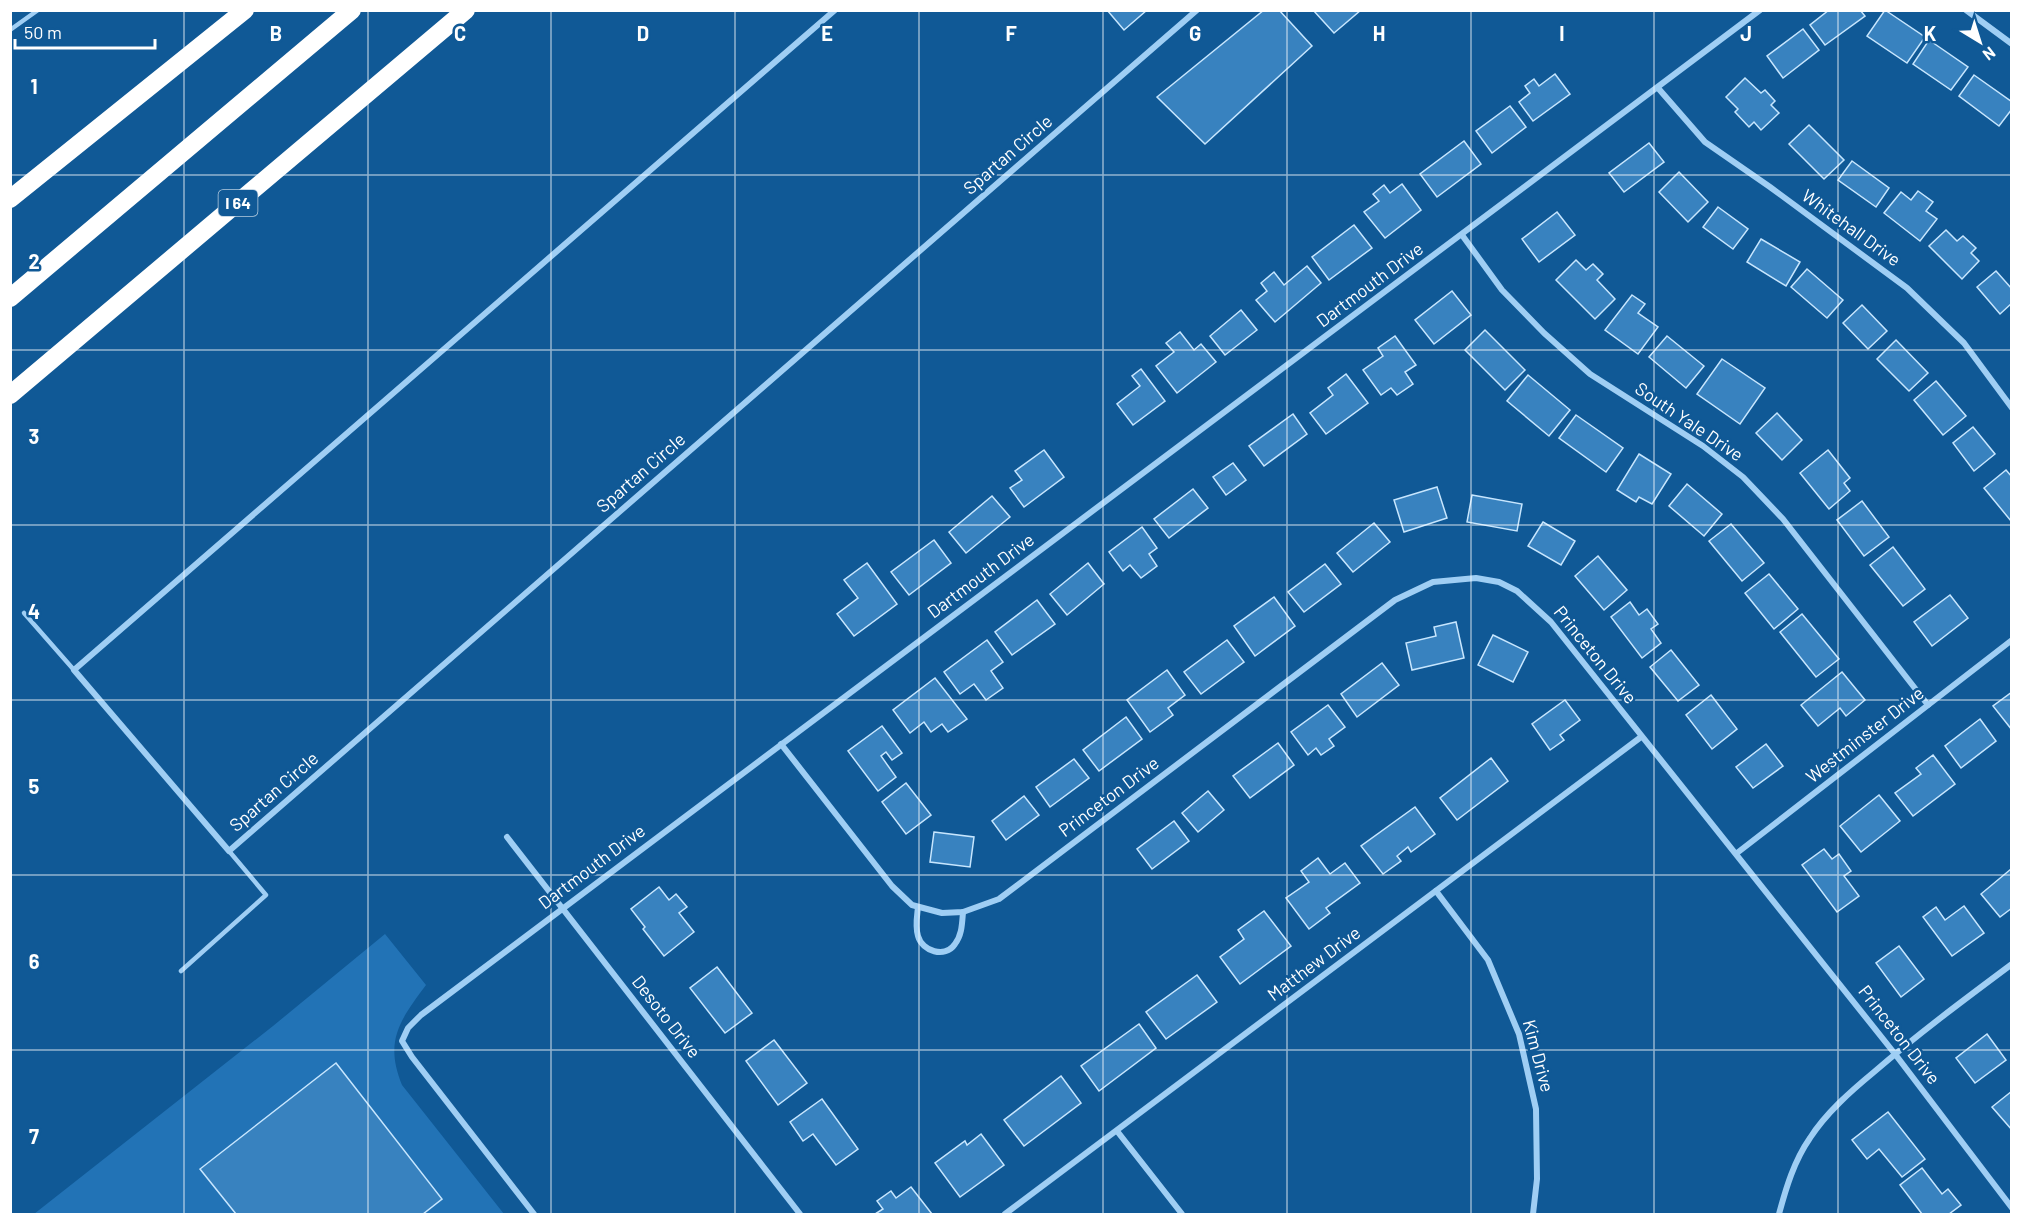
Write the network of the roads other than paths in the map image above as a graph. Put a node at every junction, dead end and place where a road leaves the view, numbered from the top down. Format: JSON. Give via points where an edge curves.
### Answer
{"nodes":[{"id":1,"x":38,"y":10,"type":"edge"},
{"id":2,"x":245,"y":10,"type":"edge"},
{"id":3,"x":352,"y":10,"type":"edge"},
{"id":4,"x":466,"y":10,"type":"edge"},
{"id":5,"x":835,"y":10,"type":"edge"},
{"id":6,"x":1197,"y":10,"type":"edge"},
{"id":7,"x":1760,"y":10,"type":"edge"},
{"id":8,"x":1966,"y":10,"type":"edge"},
{"id":9,"x":10,"y":30,"type":"edge"},
{"id":10,"x":2012,"y":44,"type":"edge"},
{"id":11,"x":1658,"y":88,"type":"junction"},
{"id":12,"x":10,"y":199,"type":"edge"},
{"id":13,"x":1462,"y":235,"type":"junction"},
{"id":14,"x":10,"y":298,"type":"edge"},
{"id":15,"x":10,"y":395,"type":"edge"},
{"id":16,"x":2012,"y":408,"type":"edge"},
{"id":17,"x":24,"y":613,"type":"dead end"},
{"id":18,"x":2012,"y":640,"type":"edge"},
{"id":19,"x":74,"y":670,"type":"junction"},
{"id":20,"x":1928,"y":705,"type":"junction"},
{"id":21,"x":1641,"y":737,"type":"junction"},
{"id":22,"x":781,"y":744,"type":"junction"},
{"id":23,"x":507,"y":837,"type":"dead end"},
{"id":24,"x":229,"y":851,"type":"junction"},
{"id":25,"x":1737,"y":854,"type":"junction"},
{"id":26,"x":1436,"y":891,"type":"junction"},
{"id":27,"x":918,"y":907,"type":"junction"},
{"id":28,"x":562,"y":908,"type":"junction"},
{"id":29,"x":963,"y":912,"type":"junction"},
{"id":30,"x":2012,"y":964,"type":"edge"},
{"id":31,"x":181,"y":971,"type":"dead end"},
{"id":32,"x":1895,"y":1054,"type":"junction"},
{"id":33,"x":1117,"y":1131,"type":"junction"},
{"id":34,"x":2012,"y":1208,"type":"edge"},
{"id":35,"x":534,"y":1215,"type":"edge"},
{"id":36,"x":800,"y":1215,"type":"edge"},
{"id":37,"x":1005,"y":1215,"type":"edge"},
{"id":38,"x":1182,"y":1215,"type":"edge"},
{"id":39,"x":1533,"y":1215,"type":"edge"},
{"id":40,"x":1779,"y":1215,"type":"edge"}],
"edges":[{"from":1,"to":9,"type":"lane"},
{"from":2,"to":12,"type":"highway"},
{"from":3,"to":14,"type":"highway"},
{"from":4,"to":15,"type":"highway","number":"I 64"},
{"from":5,"to":19,"type":"street"},
{"from":6,"to":24,"type":"street","name":"Spartan Circle"},
{"from":7,"to":11,"type":"street","name":"Dartmouth Drive"},
{"from":8,"to":10,"type":"street"},
{"from":11,"to":13,"type":"street","name":"Dartmouth Drive"},
{"from":11,"to":16,"type":"street","name":"Whitehall Drive","via":[[1705,142],[1907,288],[1964,343]]},
{"from":13,"to":20,"type":"street","name":"South Yale Drive","via":[[1502,290],[1590,374],[1703,446],[1743,477],[1783,519]]},
{"from":13,"to":22,"type":"street","name":"Dartmouth Drive"},
{"from":17,"to":19,"type":"lane"},
{"from":18,"to":20,"type":"street","name":"Westminster Drive"},
{"from":19,"to":24,"type":"street","name":"Spartan Circle"},
{"from":20,"to":25,"type":"street","name":"Westminster Drive"},
{"from":21,"to":25,"type":"street","name":"Princeton Drive"},
{"from":21,"to":26,"type":"street","name":"Matthew Drive"},
{"from":21,"to":29,"type":"street","name":"Princeton Drive","via":[[1551,622],[1517,591],[1499,582],[1476,578],[1433,582],[1395,600],[999,899]]},
{"from":22,"to":27,"type":"street","name":"Princeton Drive","via":[[892,886]]},
{"from":22,"to":28,"type":"street","name":"Dartmouth Drive"},
{"from":23,"to":28,"type":"street","name":"Desoto Drive"},
{"from":24,"to":31,"type":"lane","via":[[266,895]]},
{"from":25,"to":32,"type":"street","name":"Princeton Drive"},
{"from":26,"to":33,"type":"street","name":"Matthew Drive"},
{"from":26,"to":39,"type":"street","name":"Kim Drive","via":[[1488,960],[1519,1034],[1536,1109]]},
{"from":27,"to":29,"type":"street","name":"Princeton Drive","via":[[942,913]]},
{"from":27,"to":29,"type":"street","via":[[918,939],[926,949],[942,952],[954,947],[961,932]]},
{"from":28,"to":35,"type":"street","name":"Dartmouth Drive","via":[[421,1015],[402,1041]]},
{"from":28,"to":36,"type":"street","name":"Desoto Drive"},
{"from":30,"to":32,"type":"street"},
{"from":32,"to":34,"type":"street","name":"Princeton Drive"},
{"from":32,"to":40,"type":"street","via":[[1848,1094],[1810,1137],[1796,1162]]},
{"from":33,"to":37,"type":"street","name":"Matthew Drive"},
{"from":33,"to":38,"type":"street"}]}
